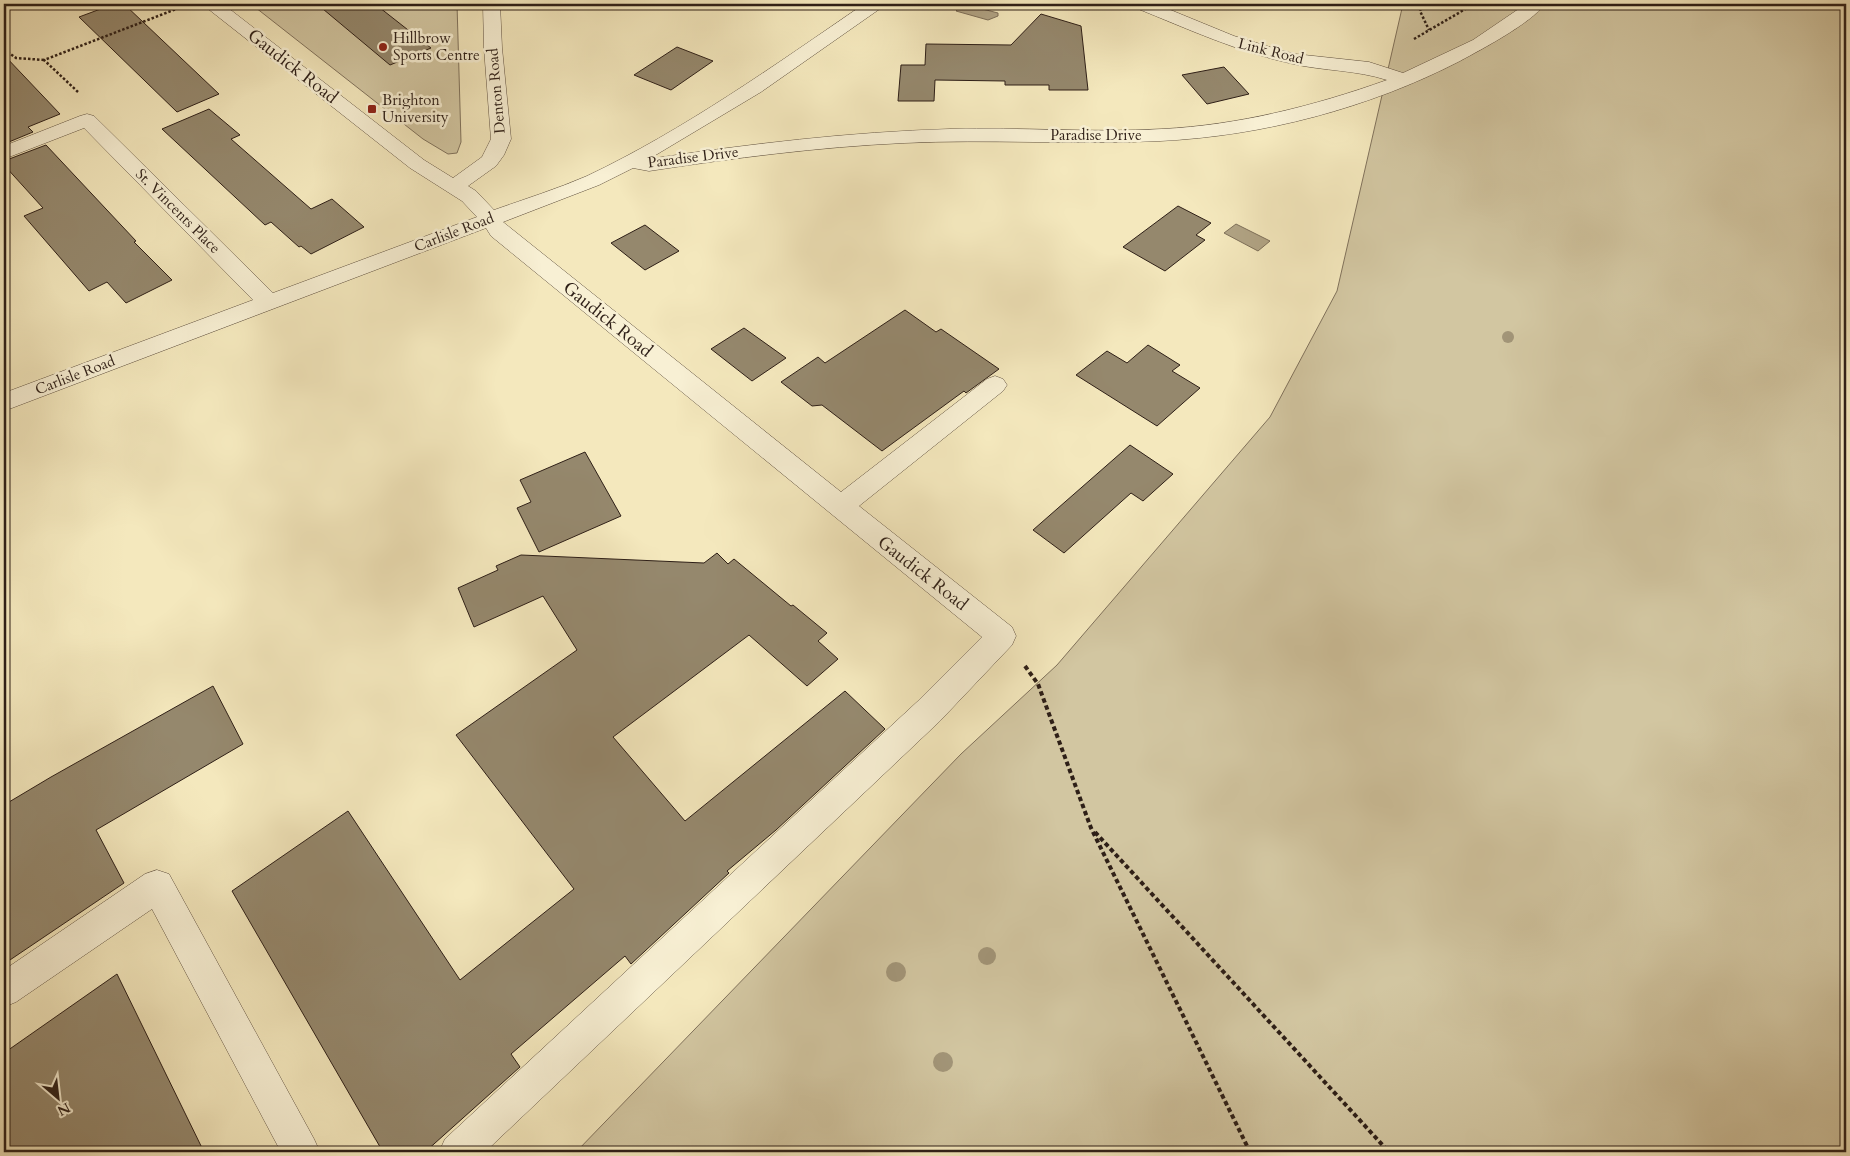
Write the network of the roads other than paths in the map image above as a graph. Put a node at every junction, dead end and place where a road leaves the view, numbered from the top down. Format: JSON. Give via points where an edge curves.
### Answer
{"nodes":[{"id":1,"x":213,"y":4,"type":"edge"},
{"id":2,"x":492,"y":4,"type":"edge"},
{"id":3,"x":875,"y":4,"type":"edge"},
{"id":4,"x":1142,"y":4,"type":"edge"},
{"id":5,"x":1536,"y":4,"type":"edge"},
{"id":6,"x":1164,"y":8,"type":"edge"},
{"id":7,"x":1405,"y":80,"type":"junction"},
{"id":8,"x":4,"y":153,"type":"edge"},
{"id":9,"x":630,"y":162,"type":"junction"},
{"id":10,"x":454,"y":186,"type":"junction"},
{"id":11,"x":490,"y":218,"type":"junction"},
{"id":12,"x":269,"y":302,"type":"junction"},
{"id":13,"x":995,"y":385,"type":"dead end"},
{"id":14,"x":4,"y":402,"type":"edge"},
{"id":15,"x":840,"y":507,"type":"junction"},
{"id":16,"x":4,"y":990,"type":"edge"},
{"id":17,"x":301,"y":1152,"type":"edge"},
{"id":18,"x":458,"y":1152,"type":"edge"}],
"edges":[{"from":1,"to":10,"type":"street","name":"Gaudick Road","via":[[417,164]]},
{"from":2,"to":10,"type":"street","name":"Denton Road","via":[[501,139],[491,160]]},
{"from":3,"to":9,"type":"street","name":"Carlisle Road","via":[[754,88]]},
{"from":4,"to":6,"type":"street","name":"Link Road"},
{"from":5,"to":7,"type":"street","name":"Paradise Drive","via":[[1472,48]]},
{"from":6,"to":7,"type":"street","name":"Link Road","via":[[1228,40],[1264,51],[1295,59],[1369,68]]},
{"from":7,"to":9,"type":"street","name":"Paradise Drive","via":[[1273,120],[1222,129],[1162,135],[871,138],[775,147],[649,165]]},
{"from":8,"to":12,"type":"street","name":"St. Vincents Place","via":[[87,120]]},
{"from":9,"to":11,"type":"street","name":"Carlisle Road","via":[[592,181]]},
{"from":10,"to":11,"type":"street","name":"Gaudick Road"},
{"from":11,"to":12,"type":"street","name":"Carlisle Road"},
{"from":11,"to":15,"type":"street","name":"Gaudick Road","via":[[499,231]]},
{"from":12,"to":14,"type":"street","name":"Carlisle Road"},
{"from":13,"to":15,"type":"street"},
{"from":15,"to":18,"type":"street","name":"Gaudick Road","via":[[1002,636],[929,711]]},
{"from":16,"to":17,"type":"street","via":[[157,886]]}]}
